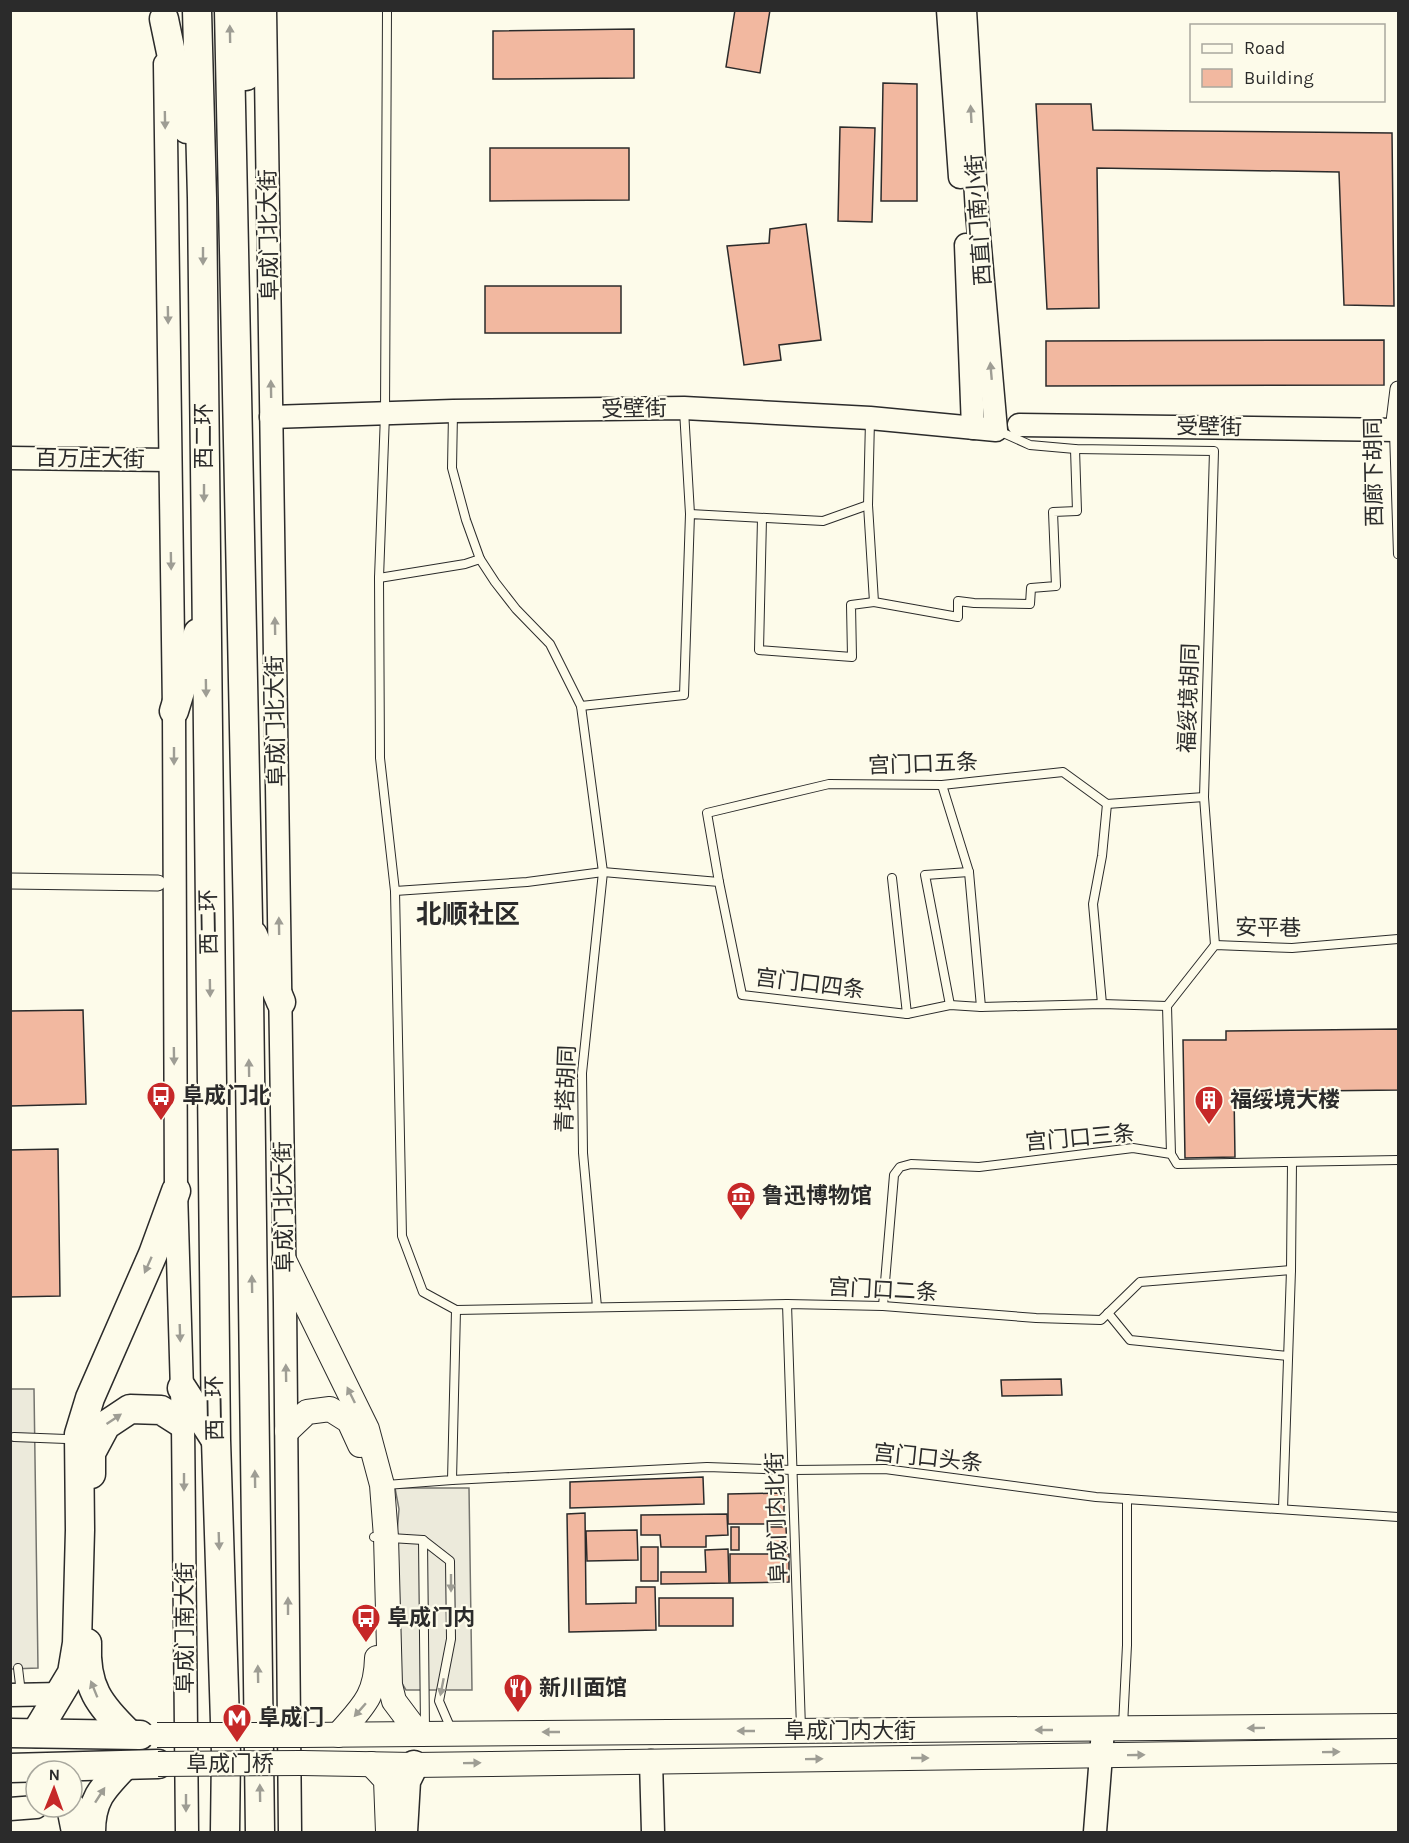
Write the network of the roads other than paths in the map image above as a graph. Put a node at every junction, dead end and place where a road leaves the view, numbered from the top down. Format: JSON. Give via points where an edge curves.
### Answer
{"nodes":[{"id":1,"x":198,"y":10,"type":"edge"},
{"id":2,"x":229,"y":10,"type":"edge"},
{"id":3,"x":253,"y":10,"type":"edge"},
{"id":4,"x":265,"y":10,"type":"edge"},
{"id":5,"x":387,"y":10,"type":"edge"},
{"id":6,"x":948,"y":10,"type":"edge"},
{"id":7,"x":965,"y":10,"type":"edge"},
{"id":8,"x":164,"y":15,"type":"edge"},
{"id":9,"x":233,"y":197,"type":"junction"},
{"id":10,"x":202,"y":198,"type":"junction"},
{"id":11,"x":1398,"y":389,"type":"edge"},
{"id":12,"x":684,"y":408,"type":"junction"},
{"id":13,"x":453,"y":411,"type":"junction"},
{"id":14,"x":384,"y":414,"type":"junction"},
{"id":15,"x":272,"y":417,"type":"junction"},
{"id":16,"x":870,"y":418,"type":"junction"},
{"id":17,"x":1019,"y":425,"type":"dead end"},
{"id":18,"x":1396,"y":426,"type":"edge"},
{"id":19,"x":973,"y":428,"type":"junction"},
{"id":20,"x":996,"y":430,"type":"junction"},
{"id":21,"x":1075,"y":449,"type":"junction"},
{"id":22,"x":10,"y":458,"type":"edge"},
{"id":23,"x":170,"y":460,"type":"junction"},
{"id":24,"x":868,"y":505,"type":"junction"},
{"id":25,"x":690,"y":514,"type":"junction"},
{"id":26,"x":762,"y":518,"type":"junction"},
{"id":27,"x":1398,"y":554,"type":"edge"},
{"id":28,"x":480,"y":559,"type":"junction"},
{"id":29,"x":379,"y":578,"type":"junction"},
{"id":30,"x":874,"y":602,"type":"junction"},
{"id":31,"x":205,"y":608,"type":"junction"},
{"id":32,"x":581,"y":706,"type":"junction"},
{"id":33,"x":174,"y":711,"type":"junction"},
{"id":34,"x":942,"y":785,"type":"junction"},
{"id":35,"x":1204,"y":796,"type":"junction"},
{"id":36,"x":1107,"y":804,"type":"junction"},
{"id":37,"x":603,"y":872,"type":"junction"},
{"id":38,"x":969,"y":872,"type":"junction"},
{"id":39,"x":892,"y":878,"type":"dead end"},
{"id":40,"x":10,"y":881,"type":"edge"},
{"id":41,"x":719,"y":882,"type":"junction"},
{"id":42,"x":158,"y":883,"type":"dead end"},
{"id":43,"x":395,"y":891,"type":"junction"},
{"id":44,"x":248,"y":920,"type":"junction"},
{"id":45,"x":1398,"y":939,"type":"edge"},
{"id":46,"x":1215,"y":945,"type":"junction"},
{"id":47,"x":281,"y":1002,"type":"junction"},
{"id":48,"x":1102,"y":1004,"type":"junction"},
{"id":49,"x":950,"y":1005,"type":"junction"},
{"id":50,"x":1167,"y":1006,"type":"junction"},
{"id":51,"x":981,"y":1007,"type":"junction"},
{"id":52,"x":907,"y":1014,"type":"junction"},
{"id":53,"x":1171,"y":1154,"type":"junction"},
{"id":54,"x":1398,"y":1160,"type":"edge"},
{"id":55,"x":1292,"y":1162,"type":"junction"},
{"id":56,"x":176,"y":1191,"type":"junction"},
{"id":57,"x":284,"y":1260,"type":"junction"},
{"id":58,"x":1292,"y":1270,"type":"junction"},
{"id":59,"x":787,"y":1304,"type":"junction"},
{"id":60,"x":884,"y":1306,"type":"junction"},
{"id":61,"x":597,"y":1307,"type":"junction"},
{"id":62,"x":456,"y":1310,"type":"junction"},
{"id":63,"x":1108,"y":1313,"type":"junction"},
{"id":64,"x":1288,"y":1356,"type":"junction"},
{"id":65,"x":182,"y":1388,"type":"junction"},
{"id":66,"x":183,"y":1424,"type":"junction"},
{"id":67,"x":287,"y":1431,"type":"junction"},
{"id":68,"x":14,"y":1437,"type":"dead end"},
{"id":69,"x":66,"y":1439,"type":"dead end"},
{"id":70,"x":216,"y":1440,"type":"junction"},
{"id":71,"x":794,"y":1470,"type":"junction"},
{"id":72,"x":452,"y":1480,"type":"junction"},
{"id":73,"x":382,"y":1485,"type":"junction"},
{"id":74,"x":1127,"y":1499,"type":"junction"},
{"id":75,"x":1283,"y":1509,"type":"junction"},
{"id":76,"x":1398,"y":1517,"type":"edge"},
{"id":77,"x":380,"y":1537,"type":"junction"},
{"id":78,"x":423,"y":1540,"type":"junction"},
{"id":79,"x":18,"y":1668,"type":"dead end"},
{"id":80,"x":61,"y":1694,"type":"junction"},
{"id":81,"x":16,"y":1695,"type":"edge"},
{"id":82,"x":1398,"y":1726,"type":"edge"},
{"id":83,"x":1113,"y":1730,"type":"junction"},
{"id":84,"x":801,"y":1731,"type":"junction"},
{"id":85,"x":23,"y":1733,"type":"edge"},
{"id":86,"x":422,"y":1733,"type":"junction"},
{"id":87,"x":453,"y":1733,"type":"junction"},
{"id":88,"x":129,"y":1734,"type":"junction"},
{"id":89,"x":158,"y":1735,"type":"joint"},
{"id":90,"x":302,"y":1735,"type":"joint"},
{"id":91,"x":338,"y":1735,"type":"junction"},
{"id":92,"x":1398,"y":1751,"type":"edge"},
{"id":93,"x":1102,"y":1756,"type":"junction"},
{"id":94,"x":651,"y":1761,"type":"junction"},
{"id":95,"x":302,"y":1763,"type":"joint"},
{"id":96,"x":125,"y":1764,"type":"junction"},
{"id":97,"x":158,"y":1764,"type":"joint"},
{"id":98,"x":371,"y":1764,"type":"junction"},
{"id":99,"x":414,"y":1765,"type":"junction"},
{"id":100,"x":84,"y":1766,"type":"edge"},
{"id":101,"x":91,"y":1833,"type":"edge"},
{"id":102,"x":187,"y":1833,"type":"edge"},
{"id":103,"x":225,"y":1833,"type":"edge"},
{"id":104,"x":261,"y":1833,"type":"edge"},
{"id":105,"x":290,"y":1833,"type":"edge"},
{"id":106,"x":388,"y":1833,"type":"edge"},
{"id":107,"x":404,"y":1833,"type":"edge"},
{"id":108,"x":652,"y":1833,"type":"edge"},
{"id":109,"x":1095,"y":1833,"type":"edge"}],
"edges":[{"from":1,"to":10,"type":"highway","name":"西二环"},
{"from":9,"to":2,"type":"highway","name":"西二环","one_way":true},
{"from":3,"to":9,"type":"highway"},
{"from":15,"to":4,"type":"street","name":"阜成门北大街","one_way":true},
{"from":5,"to":14,"type":"lane"},
{"from":6,"to":19,"type":"street","name":"西直门南小街","via":[[966,246]]},
{"from":20,"to":7,"type":"street","name":"西直门南小街","one_way":true},
{"from":8,"to":10,"type":"highway"},
{"from":8,"to":23,"type":"street","one_way":true},
{"from":9,"to":44,"type":"highway","name":"西二环"},
{"from":10,"to":31,"type":"highway","name":"西二环","one_way":true},
{"from":11,"to":18,"type":"street","name":"西廊下胡同"},
{"from":12,"to":13,"type":"street","name":"受壁街"},
{"from":12,"to":16,"type":"street","name":"受壁街"},
{"from":12,"to":25,"type":"lane"},
{"from":13,"to":14,"type":"street","name":"受壁街"},
{"from":13,"to":28,"type":"lane","name":"青塔胡同","via":[[452,468]]},
{"from":14,"to":15,"type":"street","name":"受壁街"},
{"from":14,"to":29,"type":"lane"},
{"from":47,"to":15,"type":"street","name":"阜成门北大街","one_way":true},
{"from":16,"to":19,"type":"street","name":"受壁街"},
{"from":16,"to":24,"type":"lane"},
{"from":17,"to":18,"type":"street","name":"受壁街"},
{"from":18,"to":27,"type":"lane","name":"西廊下胡同"},
{"from":19,"to":20,"type":"street","name":"受壁街"},
{"from":20,"to":21,"type":"lane","via":[[1030,445]]},
{"from":21,"to":30,"type":"lane","via":[[1077,511],[1053,512],[1056,586],[1031,588],[1030,604],[958,600],[958,617]]},
{"from":21,"to":35,"type":"lane","name":"福绥境胡同","via":[[1214,452]]},
{"from":22,"to":23,"type":"street","name":"百万庄大街"},
{"from":23,"to":33,"type":"street","one_way":true},
{"from":24,"to":26,"type":"lane","via":[[823,521]]},
{"from":24,"to":30,"type":"lane"},
{"from":25,"to":26,"type":"lane"},
{"from":25,"to":32,"type":"lane","via":[[684,695]]},
{"from":26,"to":30,"type":"lane","via":[[759,650],[852,657],[851,605]]},
{"from":28,"to":29,"type":"lane"},
{"from":28,"to":32,"type":"lane","name":"青塔胡同","via":[[516,609],[550,644]]},
{"from":29,"to":43,"type":"lane","via":[[380,758]]},
{"from":31,"to":33,"type":"highway"},
{"from":31,"to":70,"type":"highway","name":"西二环","one_way":true},
{"from":32,"to":37,"type":"lane","name":"青塔胡同"},
{"from":33,"to":56,"type":"street","one_way":true},
{"from":34,"to":36,"type":"lane","name":"宫门口五条","via":[[1063,772]]},
{"from":34,"to":38,"type":"lane"},
{"from":34,"to":41,"type":"lane","name":"宫门口五条","via":[[829,784],[707,813]]},
{"from":35,"to":36,"type":"lane"},
{"from":35,"to":46,"type":"lane","name":"福绥境胡同"},
{"from":36,"to":48,"type":"lane","via":[[1093,904]]},
{"from":37,"to":41,"type":"lane"},
{"from":37,"to":43,"type":"lane","via":[[527,882]]},
{"from":37,"to":61,"type":"lane","name":"青塔胡同","via":[[582,1072],[583,1154]]},
{"from":38,"to":49,"type":"lane","via":[[926,875]]},
{"from":38,"to":51,"type":"lane"},
{"from":39,"to":52,"type":"lane"},
{"from":40,"to":42,"type":"street"},
{"from":41,"to":52,"type":"lane","name":"宫门口四条","via":[[742,995]]},
{"from":43,"to":62,"type":"lane","via":[[402,1236],[423,1292]]},
{"from":44,"to":47,"type":"highway"},
{"from":104,"to":44,"type":"highway","name":"西二环","one_way":true},
{"from":45,"to":46,"type":"lane","name":"安平巷","via":[[1292,948]]},
{"from":46,"to":50,"type":"lane","name":"安平巷"},
{"from":47,"to":57,"type":"street","name":"阜成门北大街"},
{"from":48,"to":50,"type":"lane","name":"宫门口四条"},
{"from":48,"to":51,"type":"lane","name":"宫门口四条"},
{"from":49,"to":51,"type":"lane","name":"宫门口四条"},
{"from":49,"to":52,"type":"lane","name":"宫门口四条"},
{"from":50,"to":53,"type":"lane"},
{"from":53,"to":55,"type":"lane","name":"宫门口三条","via":[[1177,1164]]},
{"from":53,"to":60,"type":"lane","name":"宫门口三条","via":[[1132,1148],[979,1167],[900,1167],[894,1174]]},
{"from":54,"to":55,"type":"lane","name":"宫门口三条"},
{"from":55,"to":58,"type":"lane"},
{"from":56,"to":65,"type":"street","one_way":true},
{"from":56,"to":80,"type":"highway","one_way":true,"via":[[90,1398],[79,1434],[77,1643],[72,1673]]},
{"from":67,"to":57,"type":"street","name":"阜成门北大街","one_way":true},
{"from":73,"to":57,"type":"main road","one_way":true,"via":[[368,1429]]},
{"from":58,"to":63,"type":"lane","via":[[1140,1282]]},
{"from":58,"to":64,"type":"lane"},
{"from":59,"to":60,"type":"lane","name":"宫门口二条"},
{"from":59,"to":61,"type":"lane","name":"宫门口二条"},
{"from":59,"to":71,"type":"lane","name":"阜成门内北街"},
{"from":60,"to":63,"type":"lane","name":"宫门口二条","via":[[1036,1318],[1101,1320]]},
{"from":61,"to":62,"type":"lane","name":"宫门口二条"},
{"from":62,"to":72,"type":"lane"},
{"from":63,"to":64,"type":"lane","via":[[1130,1340]]},
{"from":64,"to":75,"type":"lane"},
{"from":65,"to":66,"type":"street"},
{"from":65,"to":70,"type":"highway"},
{"from":88,"to":66,"type":"highway","one_way":true,"via":[[106,1711],[89,1675],[86,1652],[91,1453],[106,1425],[130,1409],[160,1410]]},
{"from":66,"to":102,"type":"street","name":"阜成门南大街","one_way":true},
{"from":67,"to":77,"type":"main road","via":[[307,1412],[330,1409],[349,1421],[373,1492]]},
{"from":105,"to":67,"type":"street","one_way":true},
{"from":68,"to":69,"type":"lane"},
{"from":70,"to":103,"type":"highway","name":"西二环","one_way":true},
{"from":71,"to":72,"type":"lane","name":"宫门口头条","via":[[706,1467]]},
{"from":71,"to":74,"type":"lane","name":"宫门口头条","via":[[885,1469]]},
{"from":71,"to":84,"type":"lane","name":"阜成门内北街"},
{"from":72,"to":73,"type":"lane","name":"宫门口头条"},
{"from":73,"to":77,"type":"main road"},
{"from":74,"to":75,"type":"lane","name":"宫门口头条"},
{"from":74,"to":83,"type":"lane","via":[[1126,1645]]},
{"from":75,"to":76,"type":"lane","name":"宫门口头条"},
{"from":77,"to":78,"type":"lane"},
{"from":77,"to":86,"type":"main road","via":[[390,1685],[394,1701]]},
{"from":77,"to":91,"type":"main road","one_way":true,"via":[[375,1686],[368,1701]]},
{"from":78,"to":86,"type":"lane"},
{"from":78,"to":87,"type":"lane","one_way":true,"via":[[450,1561],[451,1639],[439,1701]]},
{"from":79,"to":81,"type":"lane"},
{"from":80,"to":81,"type":"street"},
{"from":80,"to":85,"type":"highway"},
{"from":82,"to":83,"type":"main road","name":"阜成门内大街","one_way":true},
{"from":83,"to":84,"type":"main road","name":"阜成门内大街","one_way":true},
{"from":83,"to":93,"type":"street"},
{"from":84,"to":87,"type":"main road","name":"阜成门内大街","one_way":true},
{"from":85,"to":88,"type":"highway"},
{"from":86,"to":87,"type":"main road","name":"阜成门内大街"},
{"from":86,"to":91,"type":"main road","name":"阜成门内大街"},
{"from":88,"to":89,"type":"highway"},
{"from":89,"to":90,"type":"main road","name":"阜成门桥","bridge":true},
{"from":90,"to":91,"type":"main road","name":"阜成门内大街"},
{"from":93,"to":92,"type":"main road","name":"阜成门内大街","one_way":true},
{"from":94,"to":93,"type":"main road","name":"阜成门内大街","one_way":true},
{"from":93,"to":109,"type":"street"},
{"from":99,"to":94,"type":"main road","name":"阜成门内大街","one_way":true},
{"from":94,"to":108,"type":"street"},
{"from":95,"to":97,"type":"main road","name":"阜成门桥","bridge":true},
{"from":95,"to":98,"type":"main road","name":"阜成门内大街"},
{"from":96,"to":97,"type":"highway"},
{"from":96,"to":100,"type":"highway"},
{"from":101,"to":96,"type":"highway","one_way":true,"via":[[93,1804]]},
{"from":98,"to":99,"type":"main road","name":"阜成门内大街"},
{"from":98,"to":106,"type":"main road","via":[[386,1780]]},
{"from":99,"to":107,"type":"highway","via":[[406,1781]]}]}
